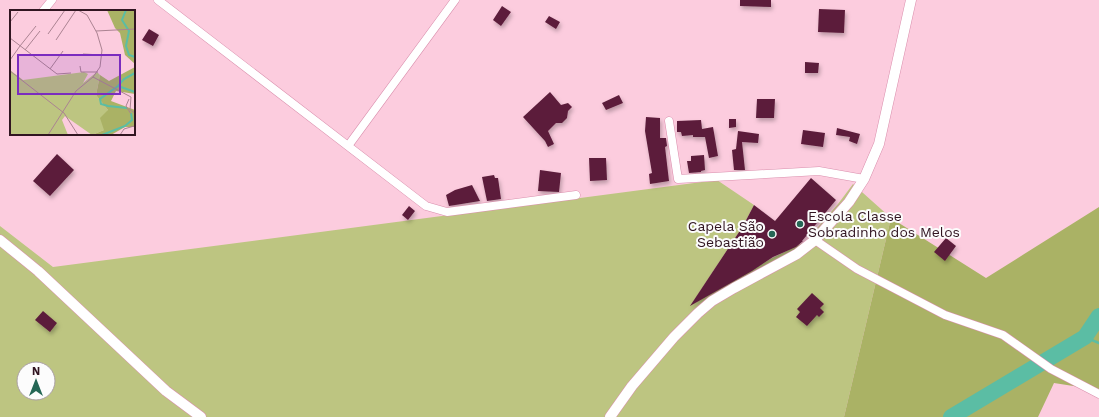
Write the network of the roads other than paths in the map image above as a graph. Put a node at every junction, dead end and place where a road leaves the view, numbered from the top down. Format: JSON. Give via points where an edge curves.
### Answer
{"nodes":[{"id":1,"x":52,"y":0,"type":"edge"},
{"id":2,"x":158,"y":0,"type":"edge"},
{"id":3,"x":455,"y":0,"type":"edge"},
{"id":4,"x":911,"y":0,"type":"edge"},
{"id":5,"x":44,"y":10,"type":"edge"},
{"id":6,"x":669,"y":121,"type":"dead end"},
{"id":7,"x":348,"y":146,"type":"junction"},
{"id":8,"x":864,"y":179,"type":"junction"},
{"id":9,"x":576,"y":196,"type":"dead end"},
{"id":10,"x":0,"y":240,"type":"edge"},
{"id":11,"x":815,"y":240,"type":"junction"},
{"id":12,"x":1099,"y":394,"type":"edge"},
{"id":13,"x":201,"y":417,"type":"edge"},
{"id":14,"x":610,"y":417,"type":"edge"}],
"edges":[{"from":1,"to":5,"type":"street"},
{"from":2,"to":7,"type":"street"},
{"from":3,"to":7,"type":"street"},
{"from":4,"to":8,"type":"street","via":[[880,138]]},
{"from":6,"to":8,"type":"street","via":[[678,179],[819,171]]},
{"from":7,"to":9,"type":"street","via":[[426,206],[447,212]]},
{"from":8,"to":11,"type":"street","via":[[849,202]]},
{"from":10,"to":13,"type":"street","via":[[38,271],[166,391]]},
{"from":11,"to":12,"type":"street","via":[[858,270],[938,312],[1003,335],[1051,368]]},
{"from":11,"to":14,"type":"street","via":[[797,254],[712,301],[698,313],[632,386]]}]}
